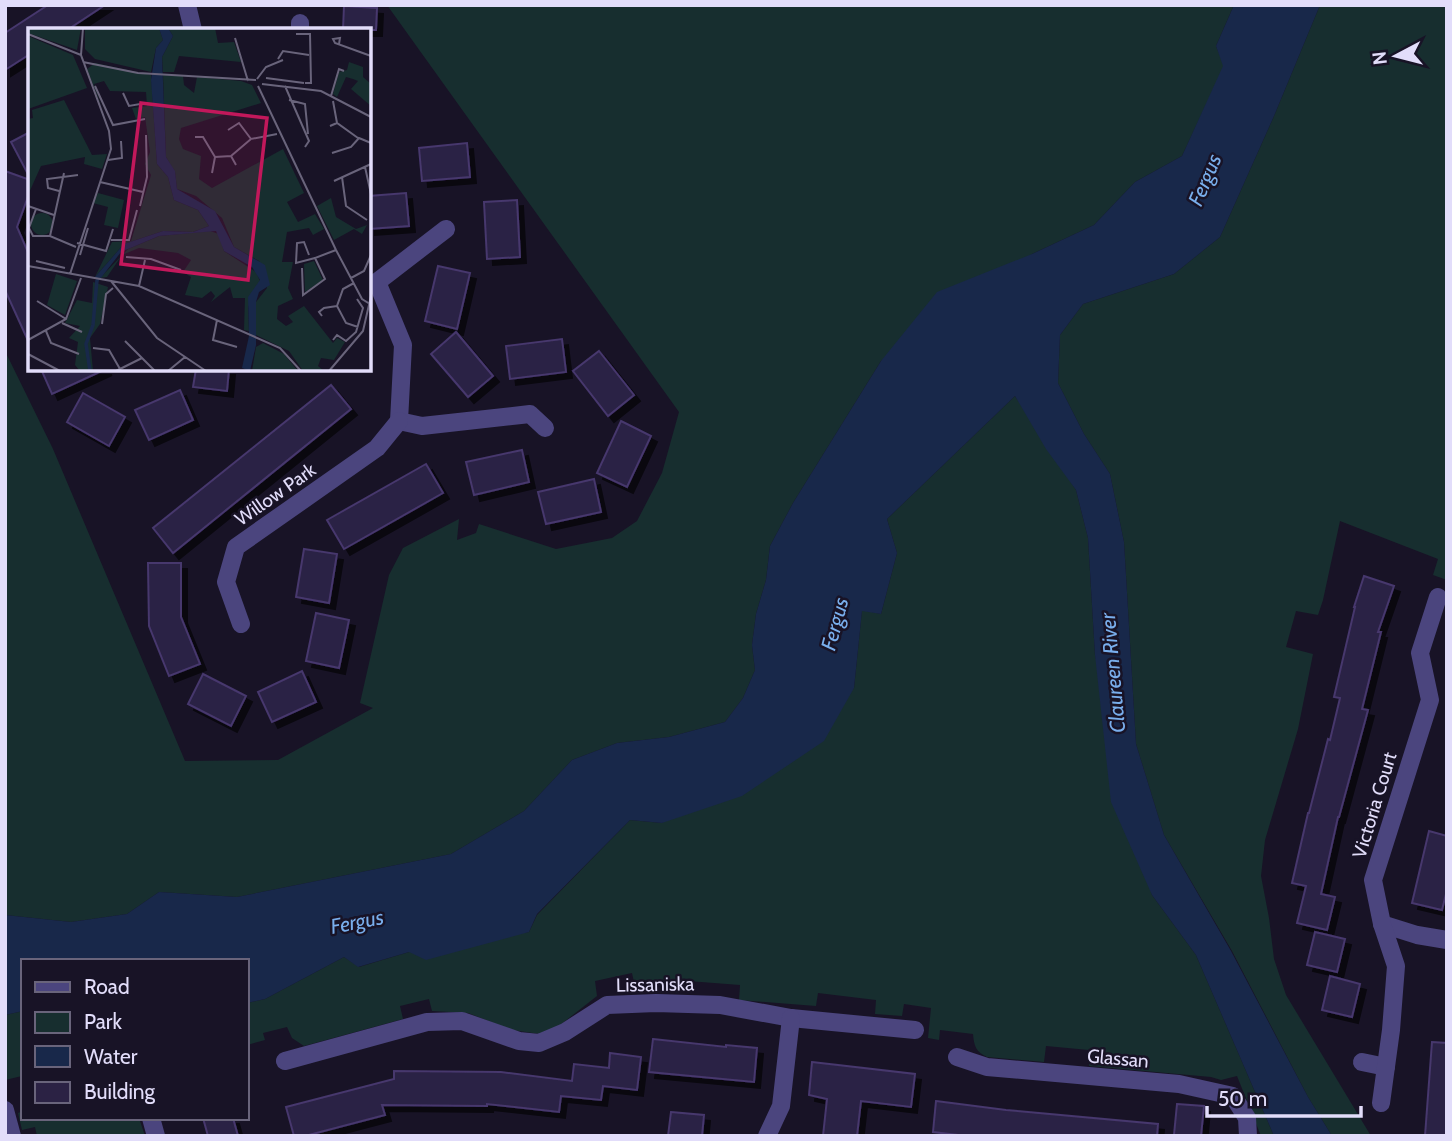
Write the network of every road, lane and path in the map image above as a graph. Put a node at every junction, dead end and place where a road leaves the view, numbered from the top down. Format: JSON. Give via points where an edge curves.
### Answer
{"nodes":[{"id":1,"x":187,"y":5,"type":"edge"},
{"id":2,"x":193,"y":28,"type":"edge"},
{"id":3,"x":446,"y":229,"type":"dead end"},
{"id":4,"x":373,"y":279,"type":"edge"},
{"id":5,"x":399,"y":421,"type":"junction"},
{"id":6,"x":545,"y":428,"type":"dead end"},
{"id":7,"x":1438,"y":597,"type":"dead end"},
{"id":8,"x":241,"y":624,"type":"dead end"},
{"id":9,"x":1438,"y":699,"type":"edge"},
{"id":10,"x":1382,"y":924,"type":"junction"},
{"id":11,"x":1447,"y":940,"type":"edge"},
{"id":12,"x":791,"y":1018,"type":"junction"},
{"id":13,"x":915,"y":1030,"type":"dead end"},
{"id":14,"x":957,"y":1057,"type":"dead end"},
{"id":15,"x":285,"y":1060,"type":"dead end"},
{"id":16,"x":1362,"y":1062,"type":"dead end"},
{"id":17,"x":1386,"y":1067,"type":"junction"},
{"id":18,"x":1381,"y":1103,"type":"dead end"},
{"id":19,"x":5,"y":1110,"type":"edge"},
{"id":20,"x":12,"y":1136,"type":"edge"},
{"id":21,"x":767,"y":1136,"type":"edge"},
{"id":22,"x":1248,"y":1136,"type":"edge"}],
"edges":[{"from":1,"to":2,"type":"street"},
{"from":3,"to":4,"type":"street"},
{"from":4,"to":5,"type":"street","via":[[403,345]]},
{"from":5,"to":6,"type":"street","via":[[422,426],[530,414]]},
{"from":5,"to":8,"type":"street","name":"Willow Park","via":[[377,448],[236,547],[226,582]]},
{"from":7,"to":9,"type":"street","name":"Victoria Court","via":[[1420,653]]},
{"from":9,"to":10,"type":"street","name":"Victoria Court","via":[[1373,880]]},
{"from":10,"to":11,"type":"street"},
{"from":10,"to":17,"type":"street","name":"Victoria Court","via":[[1396,965]]},
{"from":12,"to":13,"type":"street","name":"Lissaniska"},
{"from":12,"to":15,"type":"street","name":"Lissaniska","via":[[720,1005],[607,1005],[539,1043],[519,1041],[462,1021],[427,1022]]},
{"from":12,"to":21,"type":"street","via":[[781,1107]]},
{"from":14,"to":22,"type":"street","name":"Glassan","via":[[987,1067],[1180,1084],[1233,1096],[1247,1118]]},
{"from":16,"to":17,"type":"street"},
{"from":17,"to":18,"type":"street","name":"Victoria Court"},
{"from":19,"to":20,"type":"street"}]}
